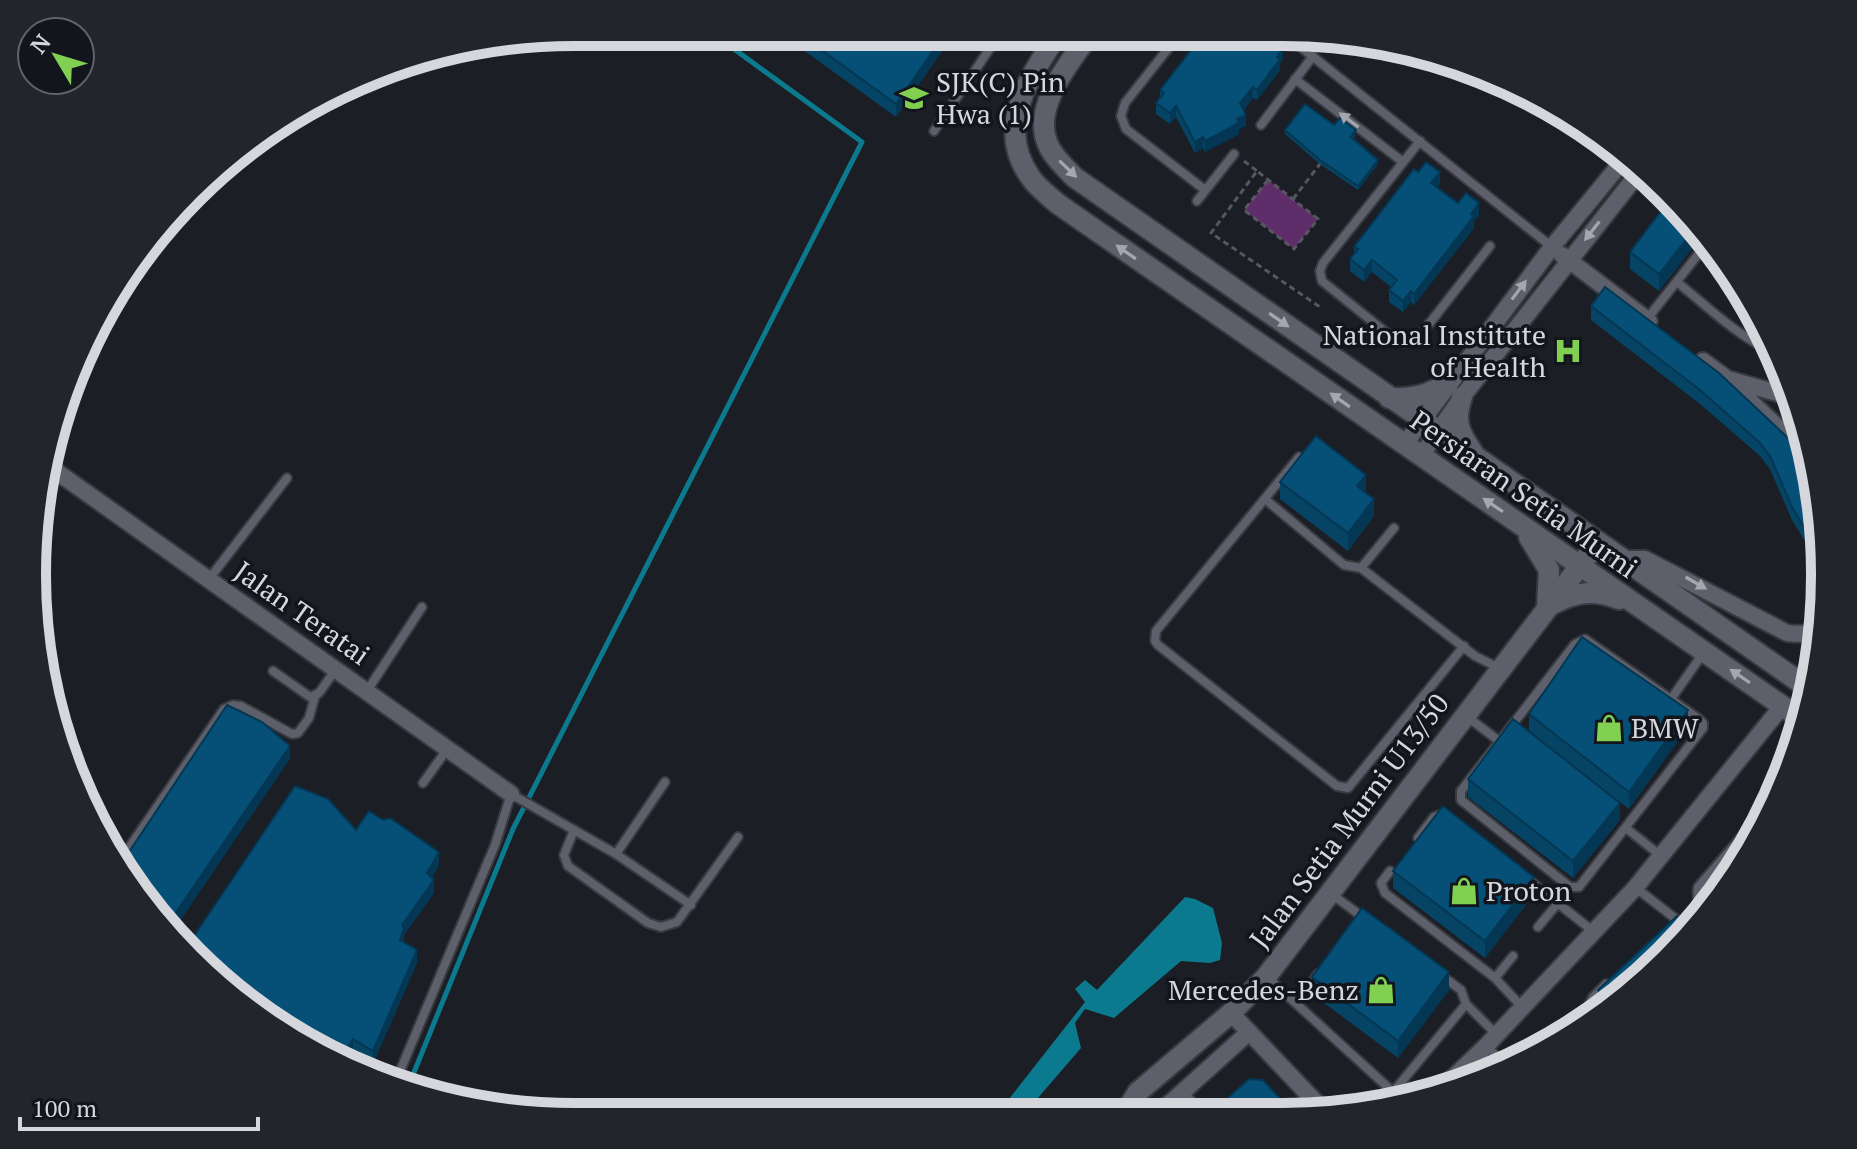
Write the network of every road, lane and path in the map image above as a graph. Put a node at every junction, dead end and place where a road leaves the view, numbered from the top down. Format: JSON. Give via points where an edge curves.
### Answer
{"nodes":[{"id":1,"x":992,"y":46,"type":"edge"},
{"id":2,"x":1049,"y":46,"type":"edge"},
{"id":3,"x":1081,"y":46,"type":"edge"},
{"id":4,"x":1170,"y":46,"type":"edge"},
{"id":5,"x":1301,"y":47,"type":"edge"},
{"id":6,"x":1313,"y":56,"type":"junction"},
{"id":7,"x":1295,"y":79,"type":"junction"},
{"id":8,"x":1261,"y":125,"type":"dead end"},
{"id":9,"x":934,"y":131,"type":"dead end"},
{"id":10,"x":1420,"y":141,"type":"junction"},
{"id":11,"x":1234,"y":154,"type":"joint"},
{"id":12,"x":1403,"y":162,"type":"junction"},
{"id":13,"x":1320,"y":164,"type":"edge"},
{"id":14,"x":1618,"y":167,"type":"edge"},
{"id":15,"x":1257,"y":171,"type":"junction"},
{"id":16,"x":1633,"y":179,"type":"edge"},
{"id":17,"x":1268,"y":180,"type":"junction"},
{"id":18,"x":1205,"y":190,"type":"junction"},
{"id":19,"x":1293,"y":199,"type":"junction"},
{"id":20,"x":1197,"y":201,"type":"dead end"},
{"id":21,"x":1490,"y":246,"type":"dead end"},
{"id":22,"x":1552,"y":247,"type":"junction"},
{"id":23,"x":1701,"y":251,"type":"edge"},
{"id":24,"x":1569,"y":260,"type":"junction"},
{"id":25,"x":1677,"y":282,"type":"junction"},
{"id":26,"x":1320,"y":307,"type":"dead end"},
{"id":27,"x":1653,"y":323,"type":"joint"},
{"id":28,"x":1758,"y":346,"type":"edge"},
{"id":29,"x":1692,"y":353,"type":"edge"},
{"id":30,"x":1726,"y":378,"type":"junction"},
{"id":31,"x":1455,"y":390,"type":"junction"},
{"id":32,"x":1779,"y":393,"type":"edge"},
{"id":33,"x":1389,"y":398,"type":"junction"},
{"id":34,"x":1430,"y":425,"type":"junction"},
{"id":35,"x":1794,"y":443,"type":"edge"},
{"id":36,"x":1412,"y":450,"type":"junction"},
{"id":37,"x":1299,"y":457,"type":"edge"},
{"id":38,"x":1479,"y":460,"type":"junction"},
{"id":39,"x":56,"y":471,"type":"edge"},
{"id":40,"x":287,"y":478,"type":"dead end"},
{"id":41,"x":1265,"y":499,"type":"junction"},
{"id":42,"x":1519,"y":523,"type":"junction"},
{"id":43,"x":1394,"y":528,"type":"dead end"},
{"id":44,"x":1598,"y":542,"type":"junction"},
{"id":45,"x":1623,"y":559,"type":"junction"},
{"id":46,"x":1579,"y":566,"type":"junction"},
{"id":47,"x":1361,"y":568,"type":"junction"},
{"id":48,"x":209,"y":579,"type":"junction"},
{"id":49,"x":422,"y":607,"type":"dead end"},
{"id":50,"x":1547,"y":608,"type":"junction"},
{"id":51,"x":1641,"y":608,"type":"junction"},
{"id":52,"x":1807,"y":634,"type":"edge"},
{"id":53,"x":1464,"y":646,"type":"junction"},
{"id":54,"x":1705,"y":652,"type":"junction"},
{"id":55,"x":336,"y":669,"type":"junction"},
{"id":56,"x":1501,"y":669,"type":"junction"},
{"id":57,"x":273,"y":671,"type":"dead end"},
{"id":58,"x":1800,"y":682,"type":"edge"},
{"id":59,"x":367,"y":691,"type":"junction"},
{"id":60,"x":315,"y":696,"type":"junction"},
{"id":61,"x":1671,"y":699,"type":"junction"},
{"id":62,"x":1783,"y":705,"type":"junction"},
{"id":63,"x":1793,"y":712,"type":"edge"},
{"id":64,"x":1465,"y":715,"type":"junction"},
{"id":65,"x":1511,"y":726,"type":"junction"},
{"id":66,"x":1523,"y":736,"type":"edge"},
{"id":67,"x":1499,"y":741,"type":"junction"},
{"id":68,"x":448,"y":748,"type":"junction"},
{"id":69,"x":665,"y":782,"type":"dead end"},
{"id":70,"x":423,"y":783,"type":"dead end"},
{"id":71,"x":517,"y":798,"type":"junction"},
{"id":72,"x":1620,"y":810,"type":"edge"},
{"id":73,"x":1632,"y":820,"type":"junction"},
{"id":74,"x":1455,"y":823,"type":"edge"},
{"id":75,"x":1626,"y":828,"type":"junction"},
{"id":76,"x":574,"y":830,"type":"junction"},
{"id":77,"x":738,"y":837,"type":"dead end"},
{"id":78,"x":1418,"y":838,"type":"edge"},
{"id":79,"x":1741,"y":838,"type":"edge"},
{"id":80,"x":126,"y":853,"type":"edge"},
{"id":81,"x":616,"y":854,"type":"junction"},
{"id":82,"x":1662,"y":857,"type":"junction"},
{"id":83,"x":1512,"y":868,"type":"edge"},
{"id":84,"x":1390,"y":871,"type":"edge"},
{"id":85,"x":1635,"y":888,"type":"junction"},
{"id":86,"x":1330,"y":893,"type":"junction"},
{"id":87,"x":1699,"y":899,"type":"edge"},
{"id":88,"x":1558,"y":903,"type":"junction"},
{"id":89,"x":691,"y":905,"type":"junction"},
{"id":90,"x":1360,"y":916,"type":"junction"},
{"id":91,"x":1373,"y":925,"type":"edge"},
{"id":92,"x":1538,"y":927,"type":"dead end"},
{"id":93,"x":1351,"y":928,"type":"edge"},
{"id":94,"x":1666,"y":929,"type":"edge"},
{"id":95,"x":1594,"y":932,"type":"junction"},
{"id":96,"x":1513,"y":956,"type":"dead end"},
{"id":97,"x":1324,"y":966,"type":"edge"},
{"id":98,"x":1436,"y":972,"type":"edge"},
{"id":99,"x":1266,"y":977,"type":"junction"},
{"id":100,"x":1614,"y":977,"type":"edge"},
{"id":101,"x":1495,"y":978,"type":"junction"},
{"id":102,"x":1297,"y":1003,"type":"junction"},
{"id":103,"x":1466,"y":1004,"type":"junction"},
{"id":104,"x":1589,"y":1005,"type":"edge"},
{"id":105,"x":1522,"y":1007,"type":"junction"},
{"id":106,"x":1231,"y":1013,"type":"junction"},
{"id":107,"x":1249,"y":1032,"type":"junction"},
{"id":108,"x":1491,"y":1040,"type":"junction"},
{"id":109,"x":1499,"y":1056,"type":"edge"},
{"id":110,"x":399,"y":1073,"type":"edge"},
{"id":111,"x":1457,"y":1073,"type":"edge"},
{"id":112,"x":1394,"y":1091,"type":"joint"},
{"id":113,"x":1183,"y":1092,"type":"junction"},
{"id":114,"x":1316,"y":1102,"type":"edge"},
{"id":115,"x":1131,"y":1103,"type":"edge"},
{"id":116,"x":1171,"y":1103,"type":"edge"},
{"id":117,"x":1193,"y":1103,"type":"edge"}],
"edges":[{"from":1,"to":9,"type":"lane"},
{"from":36,"to":2,"type":"street","name":"Persiaran Setia Murni","one_way":true,"via":[[1058,204],[1031,178],[1017,148],[1014,119],[1026,85]]},
{"from":3,"to":33,"type":"street","name":"Persiaran Setia Murni","one_way":true,"via":[[1049,98],[1044,122],[1053,155],[1074,177]]},
{"from":4,"to":18,"type":"lane","via":[[1125,103],[1121,116],[1126,129]]},
{"from":5,"to":6,"type":"lane"},
{"from":6,"to":7,"type":"lane"},
{"from":6,"to":10,"type":"lane"},
{"from":7,"to":8,"type":"lane"},
{"from":12,"to":7,"type":"lane","one_way":true},
{"from":10,"to":12,"type":"lane"},
{"from":10,"to":22,"type":"lane"},
{"from":11,"to":15,"type":"path"},
{"from":11,"to":18,"type":"lane"},
{"from":12,"to":21,"type":"lane","via":[[1323,263],[1320,277],[1325,286],[1406,343],[1422,333]]},
{"from":13,"to":19,"type":"path"},
{"from":14,"to":22,"type":"street"},
{"from":15,"to":17,"type":"path"},
{"from":15,"to":26,"type":"path","via":[[1211,233]]},
{"from":16,"to":24,"type":"street","one_way":true},
{"from":17,"to":19,"type":"path"},
{"from":17,"to":19,"type":"path","via":[[1244,210],[1294,249],[1318,219]]},
{"from":18,"to":20,"type":"lane"},
{"from":22,"to":24,"type":"street"},
{"from":31,"to":22,"type":"street","one_way":true},
{"from":23,"to":25,"type":"lane"},
{"from":24,"to":27,"type":"street"},
{"from":24,"to":31,"type":"street"},
{"from":25,"to":27,"type":"lane"},
{"from":25,"to":28,"type":"lane"},
{"from":29,"to":30,"type":"street"},
{"from":30,"to":32,"type":"street"},
{"from":30,"to":35,"type":"street"},
{"from":31,"to":33,"type":"street"},
{"from":31,"to":34,"type":"street"},
{"from":31,"to":38,"type":"street","via":[[1457,424]]},
{"from":33,"to":34,"type":"street","name":"Persiaran Setia Murni"},
{"from":34,"to":36,"type":"street"},
{"from":34,"to":38,"type":"street","name":"Persiaran Setia Murni"},
{"from":42,"to":36,"type":"street","name":"Persiaran Setia Murni","one_way":true},
{"from":37,"to":41,"type":"lane"},
{"from":38,"to":44,"type":"street","name":"Persiaran Setia Murni"},
{"from":39,"to":48,"type":"street","name":"Jalan Teratai"},
{"from":40,"to":48,"type":"lane"},
{"from":41,"to":47,"type":"lane","via":[[1344,565]]},
{"from":41,"to":53,"type":"lane","via":[[1156,631],[1155,641],[1337,786],[1352,785]]},
{"from":42,"to":46,"type":"street","name":"Persiaran Setia Murni"},
{"from":42,"to":50,"type":"street","via":[[1549,570]]},
{"from":43,"to":47,"type":"lane"},
{"from":44,"to":45,"type":"street","name":"Persiaran Setia Murni"},
{"from":44,"to":46,"type":"street","name":"Jalan Setia Murni U13/50"},
{"from":45,"to":52,"type":"street","one_way":true,"via":[[1645,559],[1787,633]]},
{"from":45,"to":58,"type":"street","name":"Persiaran Setia Murni"},
{"from":46,"to":50,"type":"street","name":"Jalan Setia Murni U13/50"},
{"from":46,"to":51,"type":"street","name":"Persiaran Setia Murni"},
{"from":47,"to":53,"type":"lane"},
{"from":48,"to":55,"type":"street","name":"Jalan Teratai"},
{"from":49,"to":59,"type":"lane"},
{"from":50,"to":51,"type":"street","via":[[1583,592]]},
{"from":50,"to":56,"type":"street","name":"Jalan Setia Murni U13/50"},
{"from":51,"to":54,"type":"street","name":"Persiaran Setia Murni"},
{"from":53,"to":56,"type":"lane"},
{"from":54,"to":61,"type":"lane"},
{"from":62,"to":54,"type":"street","name":"Persiaran Setia Murni","one_way":true},
{"from":55,"to":59,"type":"street","name":"Jalan Teratai"},
{"from":55,"to":60,"type":"lane"},
{"from":56,"to":64,"type":"street","name":"Jalan Setia Murni U13/50"},
{"from":57,"to":60,"type":"lane"},
{"from":59,"to":68,"type":"street","name":"Jalan Teratai"},
{"from":60,"to":80,"type":"lane","via":[[309,718],[292,734],[241,706],[224,709]]},
{"from":61,"to":65,"type":"lane","via":[[1585,639],[1575,644]]},
{"from":61,"to":73,"type":"lane","via":[[1703,728]]},
{"from":62,"to":63,"type":"street","name":"Persiaran Setia Murni"},
{"from":62,"to":82,"type":"street"},
{"from":64,"to":67,"type":"lane"},
{"from":64,"to":86,"type":"street","name":"Jalan Setia Murni U13/50"},
{"from":65,"to":66,"type":"lane"},
{"from":65,"to":67,"type":"lane"},
{"from":67,"to":75,"type":"lane","via":[[1461,791],[1461,800],[1570,887],[1579,887]]},
{"from":68,"to":70,"type":"lane"},
{"from":68,"to":71,"type":"street","name":"Jalan Teratai"},
{"from":69,"to":81,"type":"lane"},
{"from":71,"to":76,"type":"lane"},
{"from":71,"to":110,"type":"lane"},
{"from":72,"to":73,"type":"lane"},
{"from":73,"to":75,"type":"lane"},
{"from":74,"to":78,"type":"lane","via":[[1439,814]]},
{"from":75,"to":82,"type":"lane"},
{"from":76,"to":81,"type":"lane"},
{"from":76,"to":89,"type":"lane","via":[[564,855],[568,866],[641,919],[667,927]]},
{"from":77,"to":89,"type":"lane"},
{"from":79,"to":87,"type":"lane","via":[[1698,887]]},
{"from":81,"to":89,"type":"lane"},
{"from":82,"to":85,"type":"street"},
{"from":83,"to":88,"type":"lane"},
{"from":84,"to":101,"type":"lane","via":[[1381,883],[1385,893]]},
{"from":85,"to":94,"type":"lane","via":[[1680,922]]},
{"from":85,"to":95,"type":"street"},
{"from":86,"to":90,"type":"lane"},
{"from":86,"to":99,"type":"street","name":"Jalan Setia Murni U13/50"},
{"from":88,"to":92,"type":"lane"},
{"from":88,"to":95,"type":"lane"},
{"from":90,"to":91,"type":"lane"},
{"from":90,"to":93,"type":"lane"},
{"from":95,"to":105,"type":"street"},
{"from":96,"to":101,"type":"lane"},
{"from":97,"to":102,"type":"lane"},
{"from":98,"to":103,"type":"lane","via":[[1461,990]]},
{"from":99,"to":102,"type":"lane"},
{"from":99,"to":106,"type":"street","name":"Jalan Setia Murni U13/50"},
{"from":100,"to":104,"type":"lane"},
{"from":101,"to":105,"type":"lane"},
{"from":102,"to":112,"type":"lane"},
{"from":103,"to":108,"type":"lane"},
{"from":103,"to":112,"type":"lane"},
{"from":105,"to":108,"type":"street"},
{"from":106,"to":107,"type":"street"},
{"from":106,"to":115,"type":"street","name":"Jalan Setia Murni U13/50"},
{"from":107,"to":113,"type":"street"},
{"from":107,"to":114,"type":"street"},
{"from":108,"to":109,"type":"lane"},
{"from":108,"to":111,"type":"street"},
{"from":113,"to":116,"type":"street"},
{"from":113,"to":117,"type":"lane"}]}
